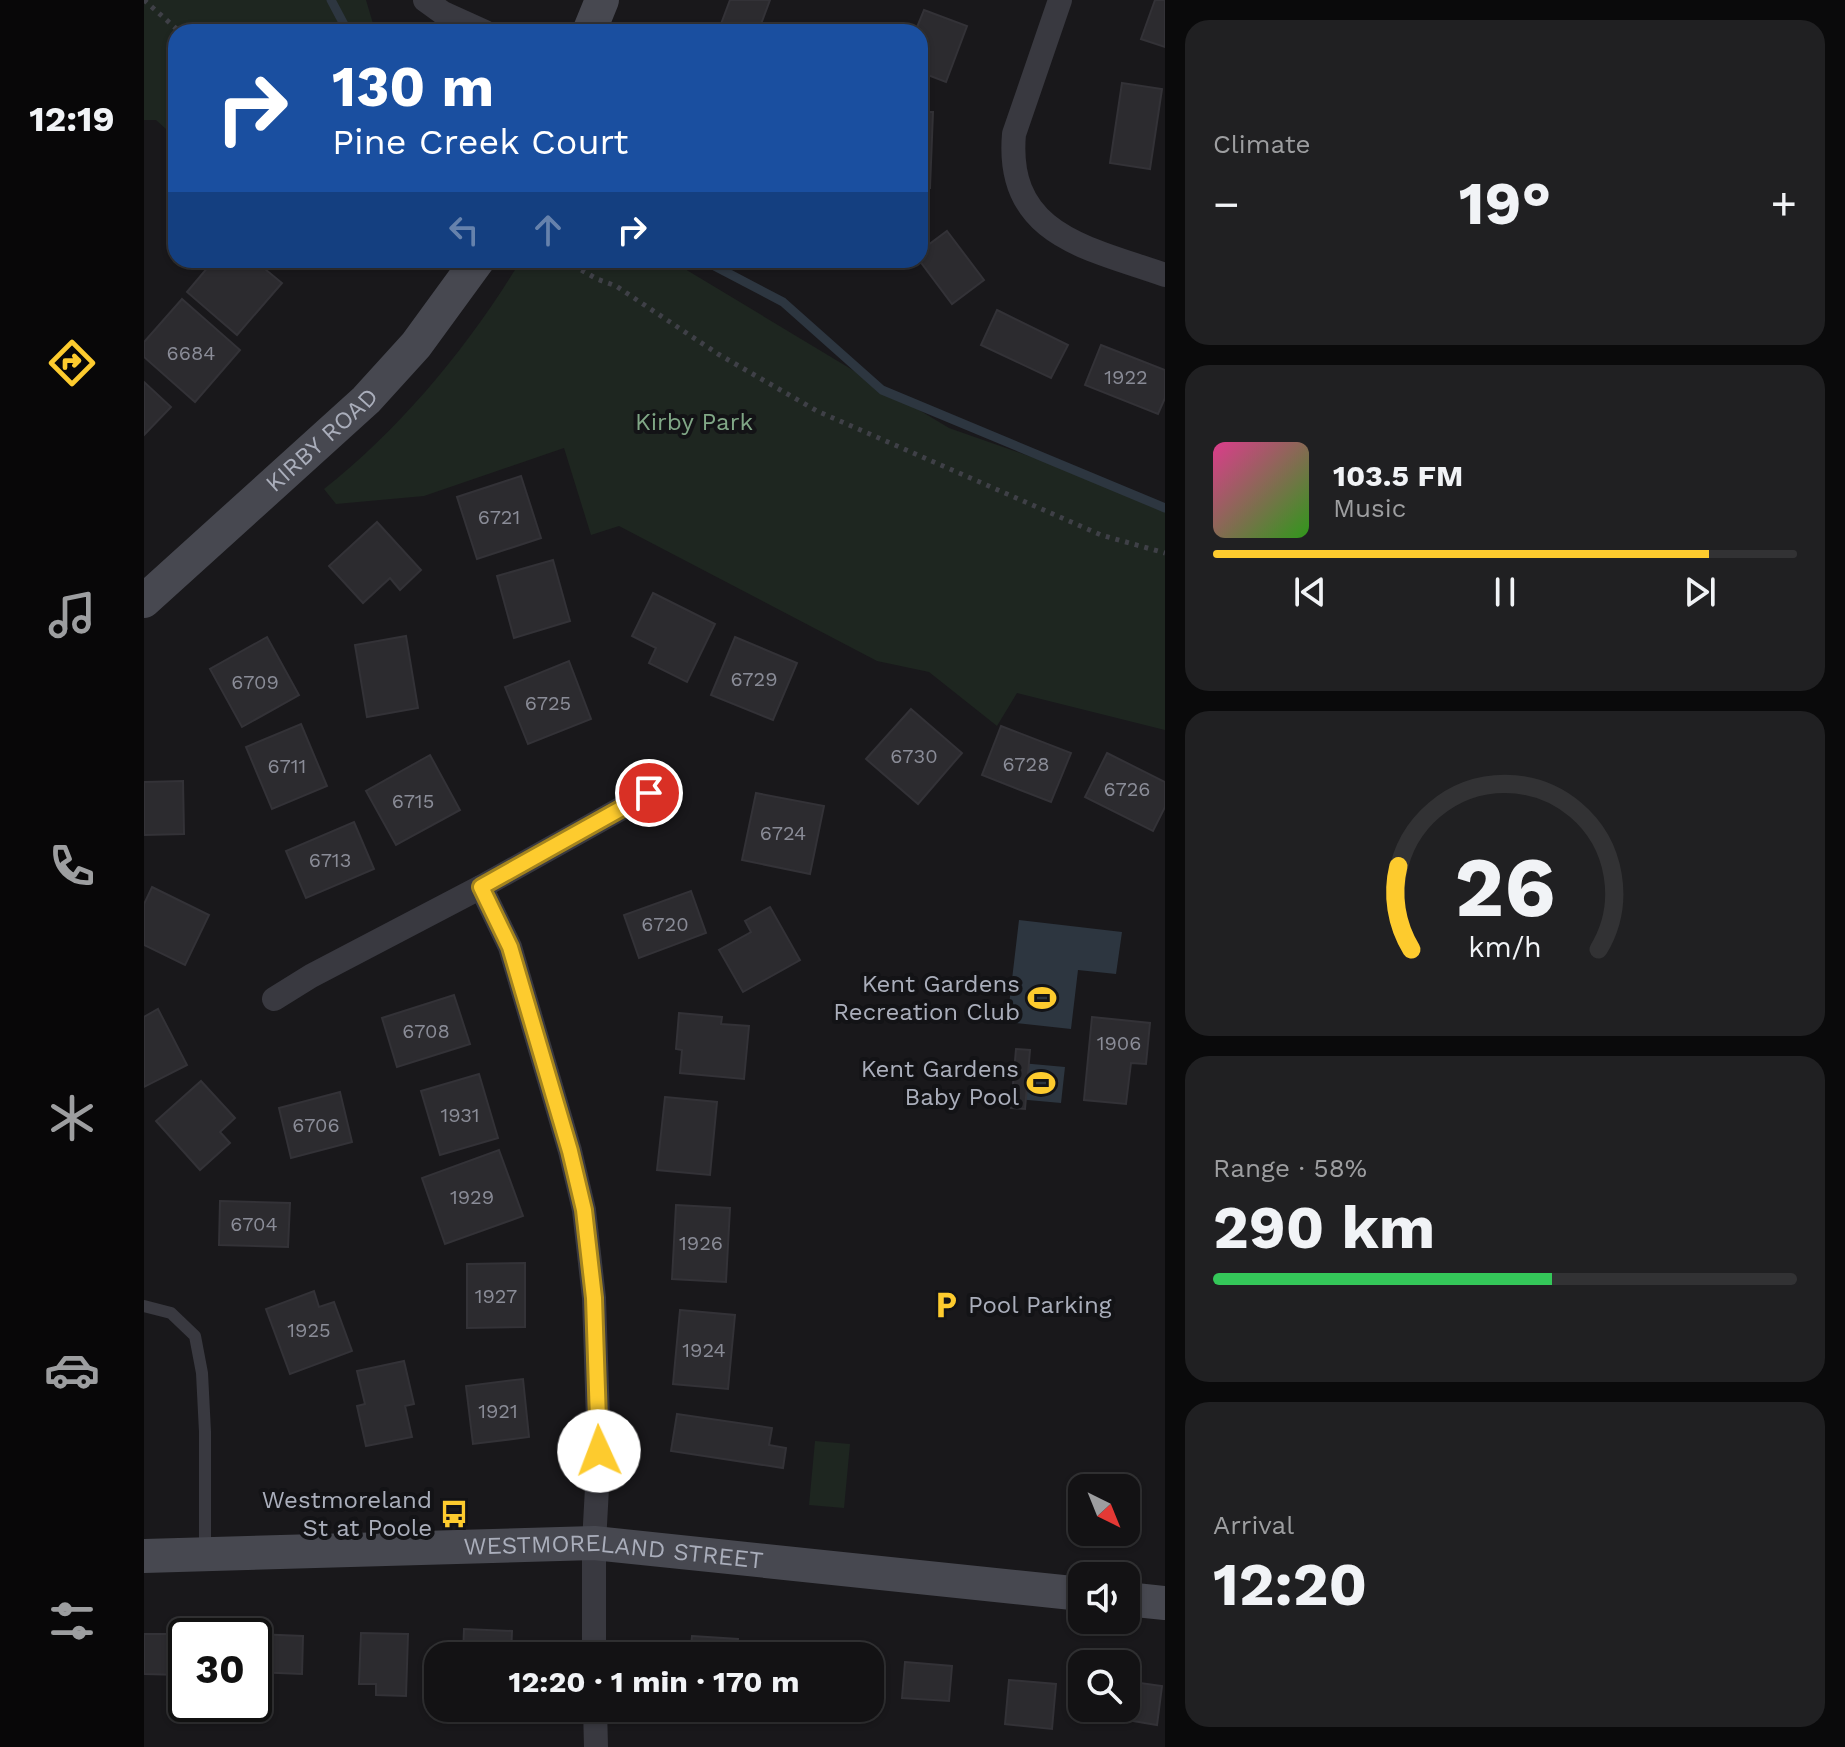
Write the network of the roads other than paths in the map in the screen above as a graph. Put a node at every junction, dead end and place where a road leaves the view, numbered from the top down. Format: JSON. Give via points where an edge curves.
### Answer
{"nodes":[{"id":1,"x":425,"y":0,"type":"edge"},
{"id":2,"x":602,"y":0,"type":"edge"},
{"id":3,"x":1060,"y":0,"type":"edge"},
{"id":4,"x":467,"y":24,"type":"edge"},
{"id":5,"x":592,"y":24,"type":"edge"},
{"id":6,"x":472,"y":268,"type":"edge"},
{"id":7,"x":1165,"y":275,"type":"edge"},
{"id":8,"x":144,"y":601,"type":"edge"},
{"id":9,"x":649,"y":793,"type":"dead end"},
{"id":10,"x":481,"y":887,"type":"junction"},
{"id":11,"x":274,"y":999,"type":"dead end"},
{"id":12,"x":144,"y":1306,"type":"edge"},
{"id":13,"x":594,"y":1543,"type":"junction"},
{"id":14,"x":205,"y":1555,"type":"junction"},
{"id":15,"x":144,"y":1556,"type":"edge"},
{"id":16,"x":1068,"y":1593,"type":"edge"},
{"id":17,"x":1140,"y":1600,"type":"edge"},
{"id":18,"x":1165,"y":1603,"type":"edge"},
{"id":19,"x":594,"y":1642,"type":"edge"},
{"id":20,"x":595,"y":1722,"type":"edge"},
{"id":21,"x":596,"y":1747,"type":"edge"}],
"edges":[{"from":1,"to":4,"type":"street"},
{"from":2,"to":5,"type":"main road"},
{"from":3,"to":7,"type":"street","via":[[1014,134],[1017,184],[1039,220],[1061,238]]},
{"from":6,"to":8,"type":"main road","name":"KIRBY ROAD","via":[[416,345],[366,400]]},
{"from":9,"to":10,"type":"street"},
{"from":10,"to":11,"type":"street"},
{"from":10,"to":13,"type":"street","via":[[510,947],[584,1210],[594,1298],[599,1451]]},
{"from":12,"to":14,"type":"lane","via":[[171,1313],[195,1336],[202,1373]]},
{"from":13,"to":14,"type":"main road","name":"WESTMORELAND STREET"},
{"from":13,"to":16,"type":"main road","name":"WESTMORELAND STREET"},
{"from":13,"to":19,"type":"street"},
{"from":14,"to":15,"type":"main road","name":"WESTMORELAND STREET"},
{"from":17,"to":18,"type":"main road"},
{"from":20,"to":21,"type":"street"}]}
